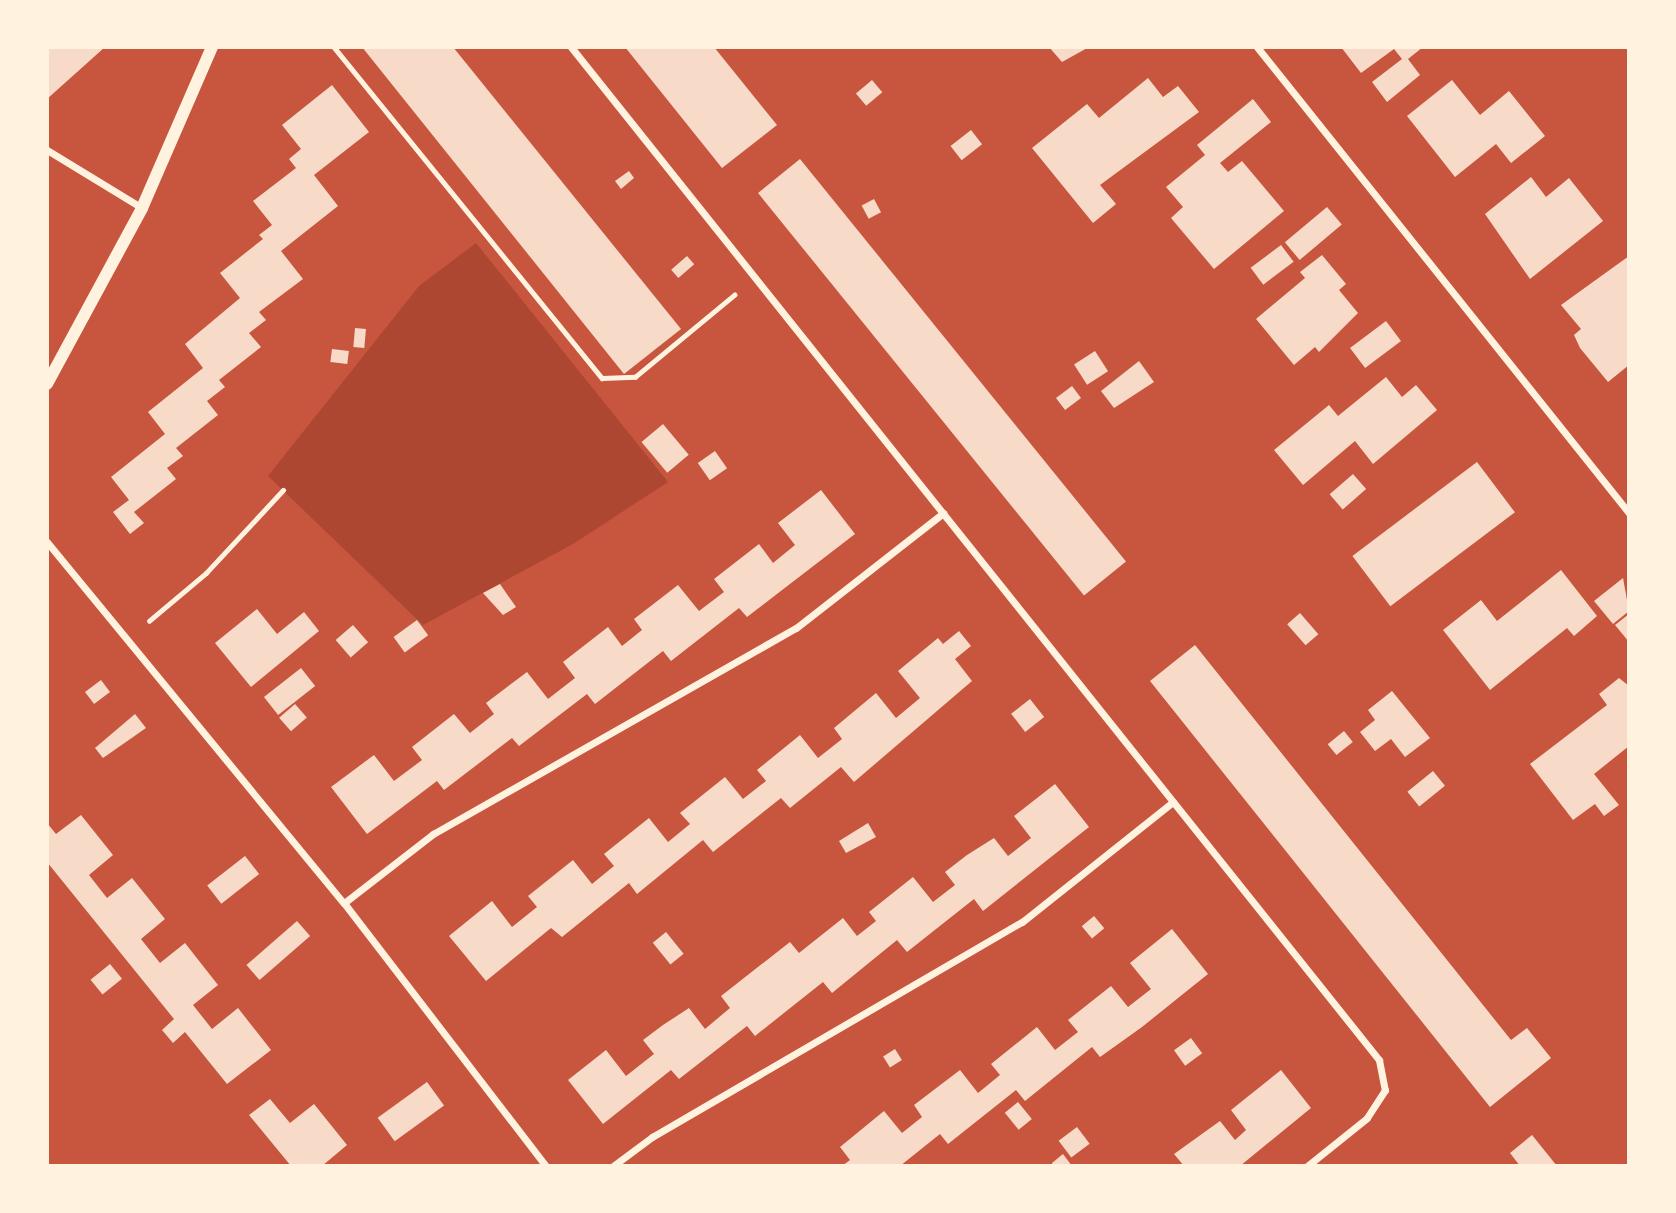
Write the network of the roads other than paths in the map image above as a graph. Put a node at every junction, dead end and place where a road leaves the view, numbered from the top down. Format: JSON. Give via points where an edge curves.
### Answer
{"nodes":[{"id":1,"x":212,"y":47,"type":"edge"},
{"id":2,"x":571,"y":47,"type":"edge"},
{"id":3,"x":1257,"y":47,"type":"edge"},
{"id":4,"x":47,"y":150,"type":"edge"},
{"id":5,"x":142,"y":208,"type":"junction"},
{"id":6,"x":47,"y":384,"type":"edge"},
{"id":7,"x":943,"y":513,"type":"junction"},
{"id":8,"x":1629,"y":513,"type":"edge"},
{"id":9,"x":47,"y":542,"type":"edge"},
{"id":10,"x":1173,"y":802,"type":"junction"},
{"id":11,"x":344,"y":902,"type":"junction"},
{"id":12,"x":546,"y":1166,"type":"edge"},
{"id":13,"x":613,"y":1166,"type":"edge"},
{"id":14,"x":1307,"y":1166,"type":"edge"}],
"edges":[{"from":1,"to":5,"type":"street"},
{"from":2,"to":7,"type":"street"},
{"from":3,"to":8,"type":"street"},
{"from":4,"to":5,"type":"street"},
{"from":5,"to":6,"type":"street"},
{"from":7,"to":10,"type":"street"},
{"from":7,"to":11,"type":"street","via":[[796,628],[433,834]]},
{"from":9,"to":11,"type":"street"},
{"from":10,"to":13,"type":"street","via":[[1022,922],[652,1137]]},
{"from":10,"to":14,"type":"street","via":[[1379,1060],[1385,1090],[1367,1118]]},
{"from":11,"to":12,"type":"street"}]}
